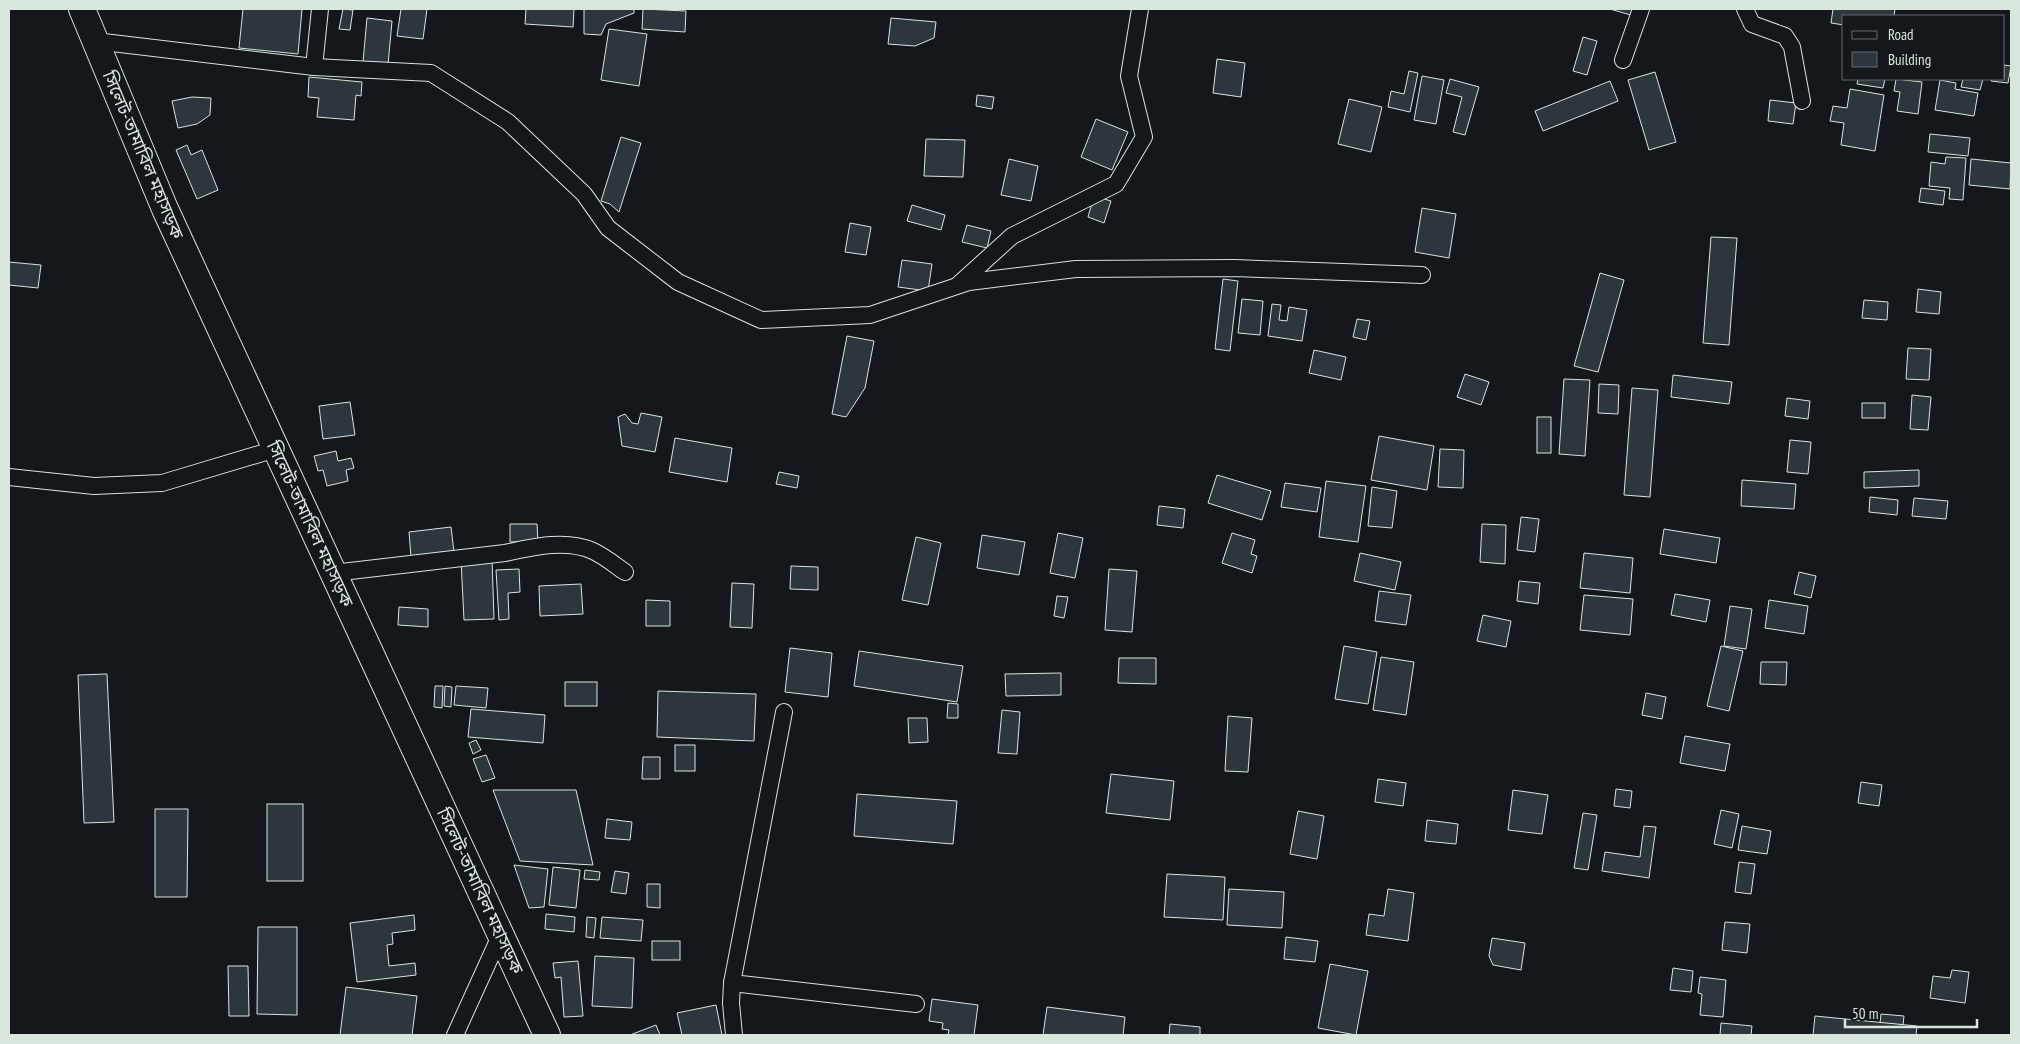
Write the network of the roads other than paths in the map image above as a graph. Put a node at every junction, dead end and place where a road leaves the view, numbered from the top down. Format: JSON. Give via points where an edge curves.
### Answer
{"nodes":[{"id":1,"x":82,"y":9,"type":"edge"},
{"id":2,"x":320,"y":9,"type":"edge"},
{"id":3,"x":1140,"y":9,"type":"edge"},
{"id":4,"x":1641,"y":9,"type":"edge"},
{"id":5,"x":1745,"y":9,"type":"edge"},
{"id":6,"x":95,"y":41,"type":"junction"},
{"id":7,"x":1623,"y":60,"type":"dead end"},
{"id":8,"x":314,"y":67,"type":"junction"},
{"id":9,"x":1802,"y":100,"type":"dead end"},
{"id":10,"x":1422,"y":275,"type":"dead end"},
{"id":11,"x":956,"y":287,"type":"junction"},
{"id":12,"x":276,"y":449,"type":"junction"},
{"id":13,"x":9,"y":477,"type":"edge"},
{"id":14,"x":625,"y":572,"type":"dead end"},
{"id":15,"x":333,"y":573,"type":"junction"},
{"id":16,"x":784,"y":712,"type":"dead end"},
{"id":17,"x":500,"y":936,"type":"junction"},
{"id":18,"x":732,"y":983,"type":"junction"},
{"id":19,"x":916,"y":1004,"type":"dead end"},
{"id":20,"x":454,"y":1035,"type":"edge"},
{"id":21,"x":547,"y":1035,"type":"edge"},
{"id":22,"x":734,"y":1035,"type":"edge"}],
"edges":[{"from":1,"to":6,"type":"highway","name":"সিলেট-তামাবিল মহাসড়ক"},
{"from":2,"to":8,"type":"street"},
{"from":3,"to":11,"type":"street","via":[[1129,76],[1144,137],[1116,184],[1012,236]]},
{"from":4,"to":7,"type":"street"},
{"from":5,"to":9,"type":"street","via":[[1752,24],[1785,36],[1792,47]]},
{"from":6,"to":8,"type":"street"},
{"from":6,"to":12,"type":"highway","name":"সিলেট-তামাবিল মহাসড়ক","via":[[165,209]]},
{"from":8,"to":11,"type":"street","via":[[431,73],[508,122],[584,194],[608,228],[678,282],[761,320],[870,315]]},
{"from":10,"to":11,"type":"street","via":[[1235,268],[1076,269],[970,282]]},
{"from":12,"to":13,"type":"street","via":[[162,483],[94,486]]},
{"from":12,"to":15,"type":"highway","name":"সিলেট-তামাবিল মহাসড়ক"},
{"from":14,"to":15,"type":"street","via":[[593,551],[561,544]]},
{"from":15,"to":17,"type":"highway","name":"সিলেট-তামাবিল মহাসড়ক"},
{"from":16,"to":18,"type":"street"},
{"from":17,"to":20,"type":"street"},
{"from":17,"to":21,"type":"highway","name":"সিলেট-তামাবিল মহাসড়ক"},
{"from":18,"to":19,"type":"street"},
{"from":18,"to":22,"type":"street","via":[[730,1003]]}]}
